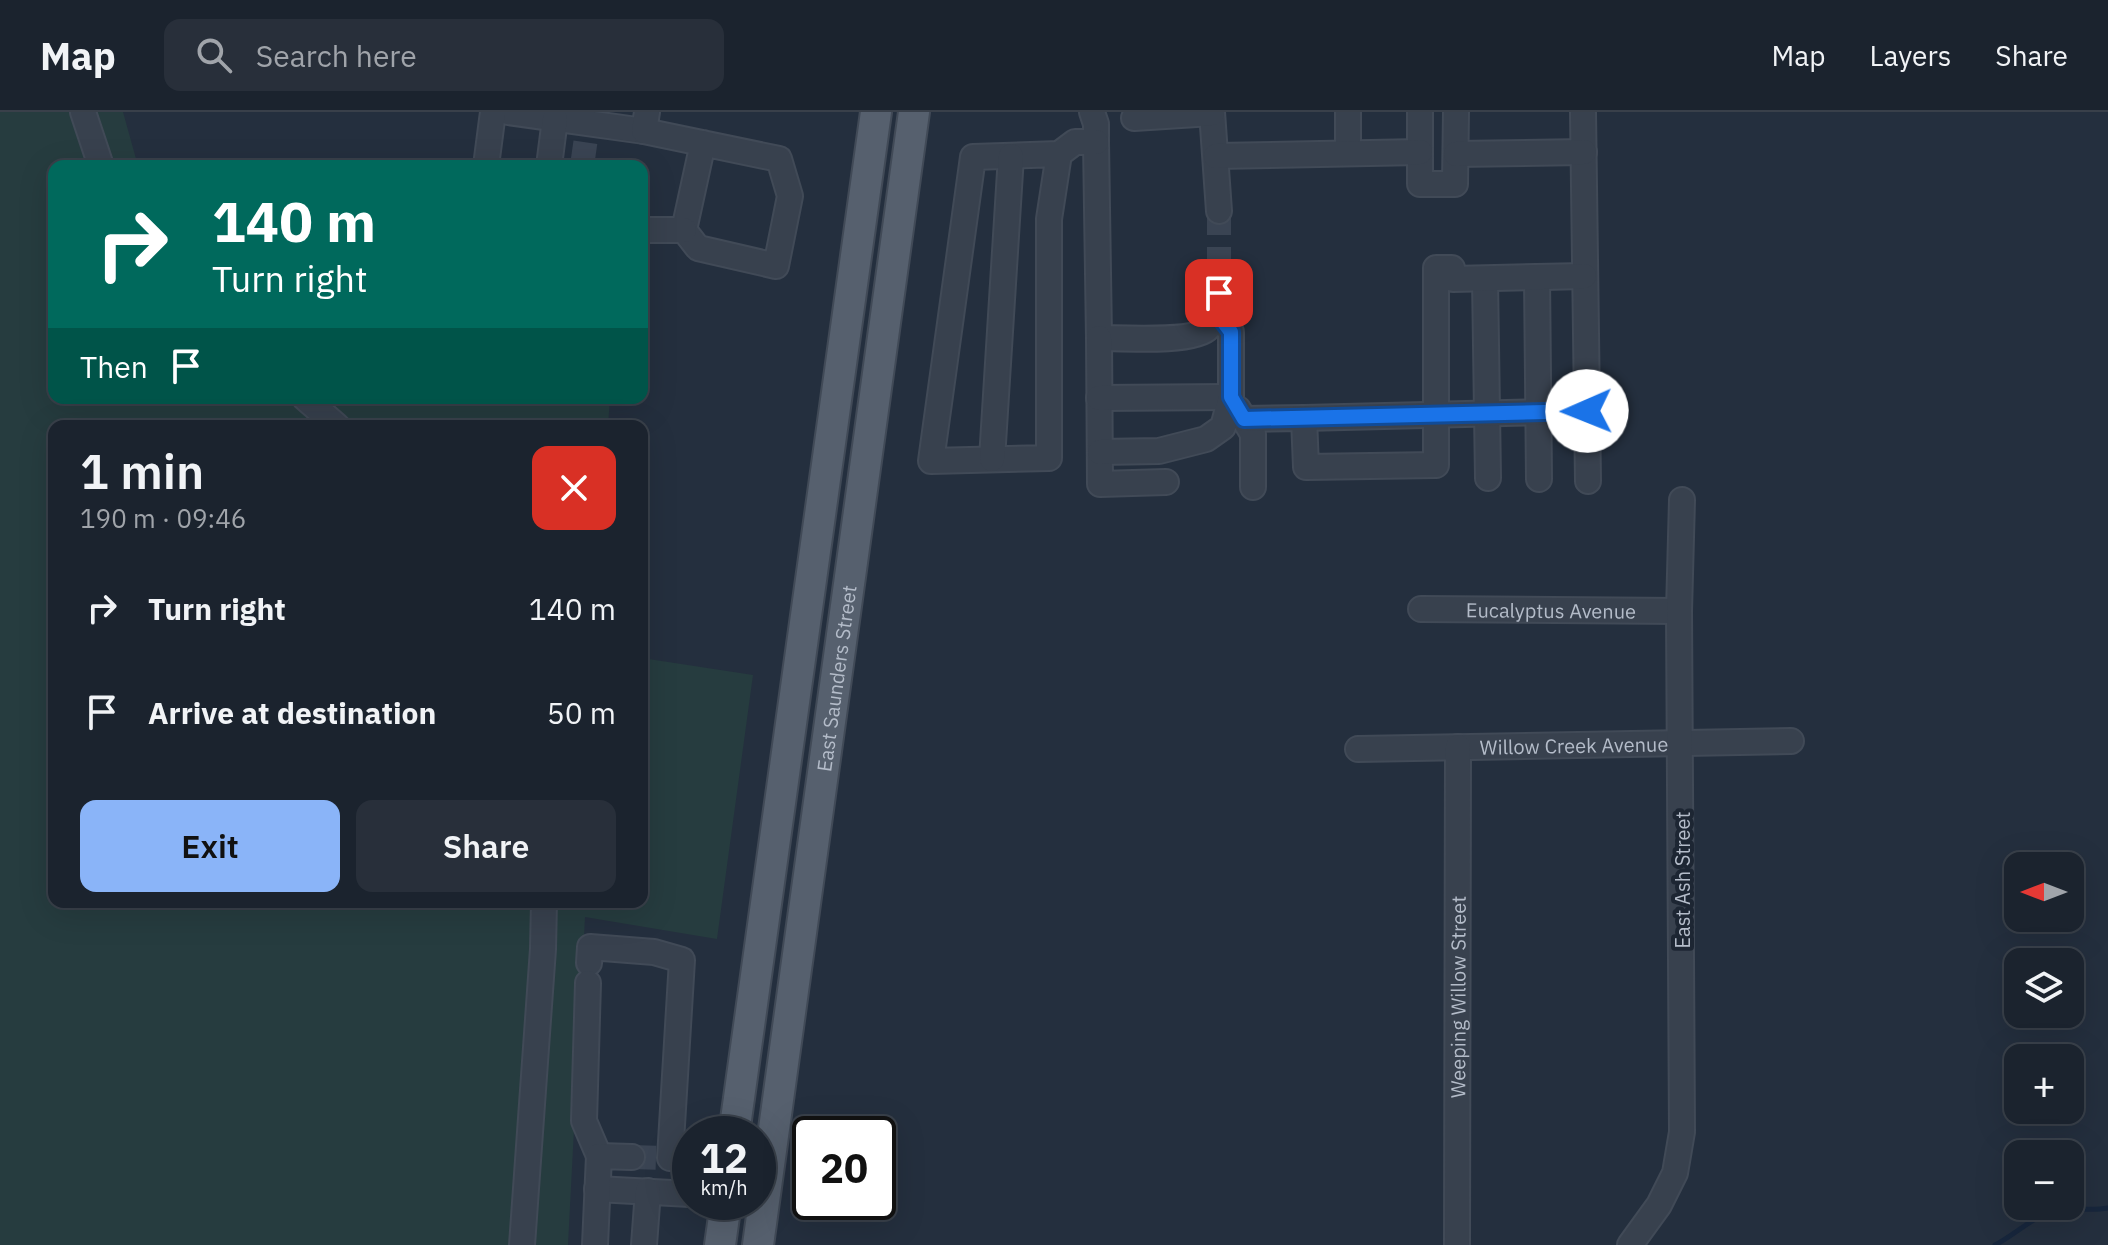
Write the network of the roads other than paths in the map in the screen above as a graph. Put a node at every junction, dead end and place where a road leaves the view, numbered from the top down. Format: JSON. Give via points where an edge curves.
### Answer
{"nodes":[{"id":1,"x":83,"y":112,"type":"edge"},
{"id":2,"x":493,"y":112,"type":"edge"},
{"id":3,"x":508,"y":112,"type":"edge"},
{"id":4,"x":876,"y":112,"type":"edge"},
{"id":5,"x":914,"y":112,"type":"edge"},
{"id":6,"x":1092,"y":112,"type":"edge"},
{"id":7,"x":1348,"y":112,"type":"edge"},
{"id":8,"x":1420,"y":112,"type":"edge"},
{"id":9,"x":1456,"y":112,"type":"edge"},
{"id":10,"x":1583,"y":112,"type":"edge"},
{"id":11,"x":1212,"y":113,"type":"edge"},
{"id":12,"x":1134,"y":118,"type":"dead end"},
{"id":13,"x":555,"y":119,"type":"junction"},
{"id":14,"x":646,"y":122,"type":"edge"},
{"id":15,"x":1096,"y":142,"type":"junction"},
{"id":16,"x":703,"y":143,"type":"junction"},
{"id":17,"x":1348,"y":152,"type":"junction"},
{"id":18,"x":1420,"y":152,"type":"junction"},
{"id":19,"x":1584,"y":152,"type":"junction"},
{"id":20,"x":1059,"y":154,"type":"junction"},
{"id":21,"x":1456,"y":154,"type":"junction"},
{"id":22,"x":1011,"y":156,"type":"junction"},
{"id":23,"x":1216,"y":156,"type":"junction"},
{"id":24,"x":99,"y":160,"type":"edge"},
{"id":25,"x":487,"y":160,"type":"edge"},
{"id":26,"x":550,"y":160,"type":"edge"},
{"id":27,"x":1219,"y":211,"type":"tunnel mouth"},
{"id":28,"x":648,"y":230,"type":"edge"},
{"id":29,"x":684,"y":230,"type":"junction"},
{"id":30,"x":1219,"y":273,"type":"tunnel mouth"},
{"id":31,"x":1584,"y":276,"type":"junction"},
{"id":32,"x":1537,"y":277,"type":"junction"},
{"id":33,"x":1485,"y":279,"type":"junction"},
{"id":34,"x":1215,"y":311,"type":"junction"},
{"id":35,"x":1099,"y":338,"type":"junction"},
{"id":36,"x":1231,"y":397,"type":"junction"},
{"id":37,"x":1099,"y":398,"type":"junction"},
{"id":38,"x":312,"y":404,"type":"edge"},
{"id":39,"x":1538,"y":411,"type":"junction"},
{"id":40,"x":1587,"y":411,"type":"junction"},
{"id":41,"x":1487,"y":412,"type":"junction"},
{"id":42,"x":1436,"y":413,"type":"junction"},
{"id":43,"x":1304,"y":418,"type":"junction"},
{"id":44,"x":1244,"y":419,"type":"junction"},
{"id":45,"x":330,"y":420,"type":"edge"},
{"id":46,"x":1100,"y":452,"type":"junction"},
{"id":47,"x":992,"y":459,"type":"junction"},
{"id":48,"x":1488,"y":478,"type":"dead end"},
{"id":49,"x":1539,"y":479,"type":"dead end"},
{"id":50,"x":1588,"y":481,"type":"dead end"},
{"id":51,"x":1166,"y":482,"type":"dead end"},
{"id":52,"x":1253,"y":487,"type":"dead end"},
{"id":53,"x":1682,"y":500,"type":"dead end"},
{"id":54,"x":1421,"y":609,"type":"dead end"},
{"id":55,"x":1679,"y":611,"type":"junction"},
{"id":56,"x":1791,"y":741,"type":"dead end"},
{"id":57,"x":1681,"y":743,"type":"junction"},
{"id":58,"x":1458,"y":747,"type":"junction"},
{"id":59,"x":1358,"y":749,"type":"dead end"},
{"id":60,"x":544,"y":908,"type":"edge"},
{"id":61,"x":749,"y":1034,"type":"junction"},
{"id":62,"x":676,"y":1116,"type":"edge"},
{"id":63,"x":737,"y":1116,"type":"edge"},
{"id":64,"x":754,"y":1116,"type":"edge"},
{"id":65,"x":599,"y":1156,"type":"junction"},
{"id":66,"x":632,"y":1157,"type":"tunnel mouth"},
{"id":67,"x":597,"y":1189,"type":"junction"},
{"id":68,"x":648,"y":1191,"type":"junction"},
{"id":69,"x":672,"y":1193,"type":"edge"},
{"id":70,"x":723,"y":1220,"type":"edge"},
{"id":71,"x":741,"y":1220,"type":"edge"},
{"id":72,"x":522,"y":1245,"type":"edge"},
{"id":73,"x":595,"y":1245,"type":"edge"},
{"id":74,"x":644,"y":1245,"type":"edge"},
{"id":75,"x":720,"y":1245,"type":"edge"},
{"id":76,"x":738,"y":1245,"type":"edge"},
{"id":77,"x":758,"y":1245,"type":"edge"},
{"id":78,"x":1457,"y":1245,"type":"edge"},
{"id":79,"x":1630,"y":1245,"type":"edge"}],
"edges":[{"from":1,"to":24,"type":"street"},
{"from":2,"to":25,"type":"street"},
{"from":3,"to":13,"type":"street"},
{"from":4,"to":61,"type":"main road","name":"East Saunders Street"},
{"from":5,"to":77,"type":"main road","name":"East Saunders Street"},
{"from":6,"to":15,"type":"street"},
{"from":7,"to":17,"type":"street"},
{"from":8,"to":18,"type":"street"},
{"from":9,"to":21,"type":"street"},
{"from":10,"to":19,"type":"street"},
{"from":11,"to":12,"type":"street"},
{"from":11,"to":23,"type":"street"},
{"from":13,"to":14,"type":"street","via":[[587,130]]},
{"from":13,"to":26,"type":"street"},
{"from":14,"to":16,"type":"street"},
{"from":15,"to":20,"type":"street","via":[[1075,142]]},
{"from":15,"to":35,"type":"street"},
{"from":16,"to":29,"type":"street"},
{"from":16,"to":29,"type":"street","via":[[779,159],[790,196],[776,266],[698,248]]},
{"from":17,"to":18,"type":"street"},
{"from":17,"to":23,"type":"street"},
{"from":18,"to":21,"type":"street","via":[[1420,184],[1455,184]]},
{"from":19,"to":21,"type":"street"},
{"from":19,"to":31,"type":"street"},
{"from":20,"to":22,"type":"street"},
{"from":20,"to":47,"type":"street","via":[[1049,219],[1049,458]]},
{"from":22,"to":47,"type":"street"},
{"from":22,"to":47,"type":"street","via":[[973,157],[931,461]]},
{"from":23,"to":27,"type":"street"},
{"from":28,"to":29,"type":"street"},
{"from":30,"to":34,"type":"street"},
{"from":31,"to":32,"type":"street"},
{"from":31,"to":40,"type":"street"},
{"from":32,"to":33,"type":"street"},
{"from":32,"to":39,"type":"street"},
{"from":33,"to":41,"type":"street"},
{"from":33,"to":42,"type":"street","via":[[1453,279],[1452,268],[1436,268]]},
{"from":34,"to":35,"type":"street","via":[[1208,328],[1194,336]]},
{"from":34,"to":36,"type":"street","via":[[1231,332]]},
{"from":35,"to":37,"type":"street"},
{"from":36,"to":37,"type":"street"},
{"from":36,"to":44,"type":"street"},
{"from":36,"to":46,"type":"street","via":[[1223,427],[1206,439],[1159,451]]},
{"from":37,"to":46,"type":"street"},
{"from":38,"to":45,"type":"street"},
{"from":39,"to":40,"type":"street"},
{"from":39,"to":41,"type":"street"},
{"from":39,"to":49,"type":"street"},
{"from":40,"to":50,"type":"street"},
{"from":41,"to":42,"type":"street"},
{"from":41,"to":48,"type":"street"},
{"from":42,"to":43,"type":"street"},
{"from":42,"to":43,"type":"street","via":[[1436,465],[1306,467]]},
{"from":43,"to":44,"type":"street"},
{"from":44,"to":52,"type":"street","via":[[1253,434]]},
{"from":46,"to":51,"type":"street","via":[[1100,484]]},
{"from":53,"to":55,"type":"street","name":"East Ash Street"},
{"from":54,"to":55,"type":"street","name":"Eucalyptus Avenue"},
{"from":55,"to":57,"type":"street","name":"East Ash Street"},
{"from":56,"to":57,"type":"street","name":"Willow Creek Avenue"},
{"from":57,"to":58,"type":"street","name":"Willow Creek Avenue"},
{"from":57,"to":79,"type":"street","name":"East Ash Street","via":[[1682,1132],[1675,1173]]},
{"from":58,"to":59,"type":"street","name":"Willow Creek Avenue"},
{"from":58,"to":78,"type":"street","name":"Weeping Willow Street"},
{"from":60,"to":72,"type":"street"},
{"from":61,"to":63,"type":"main road","name":"East Saunders Street"},
{"from":61,"to":64,"type":"main road"},
{"from":62,"to":65,"type":"street","via":[[682,960],[654,952],[590,947],[584,1121]]},
{"from":65,"to":66,"type":"street"},
{"from":65,"to":67,"type":"street"},
{"from":67,"to":68,"type":"street"},
{"from":67,"to":73,"type":"street"},
{"from":68,"to":69,"type":"street"},
{"from":68,"to":74,"type":"street"},
{"from":70,"to":75,"type":"main road"},
{"from":71,"to":76,"type":"main road"}]}
